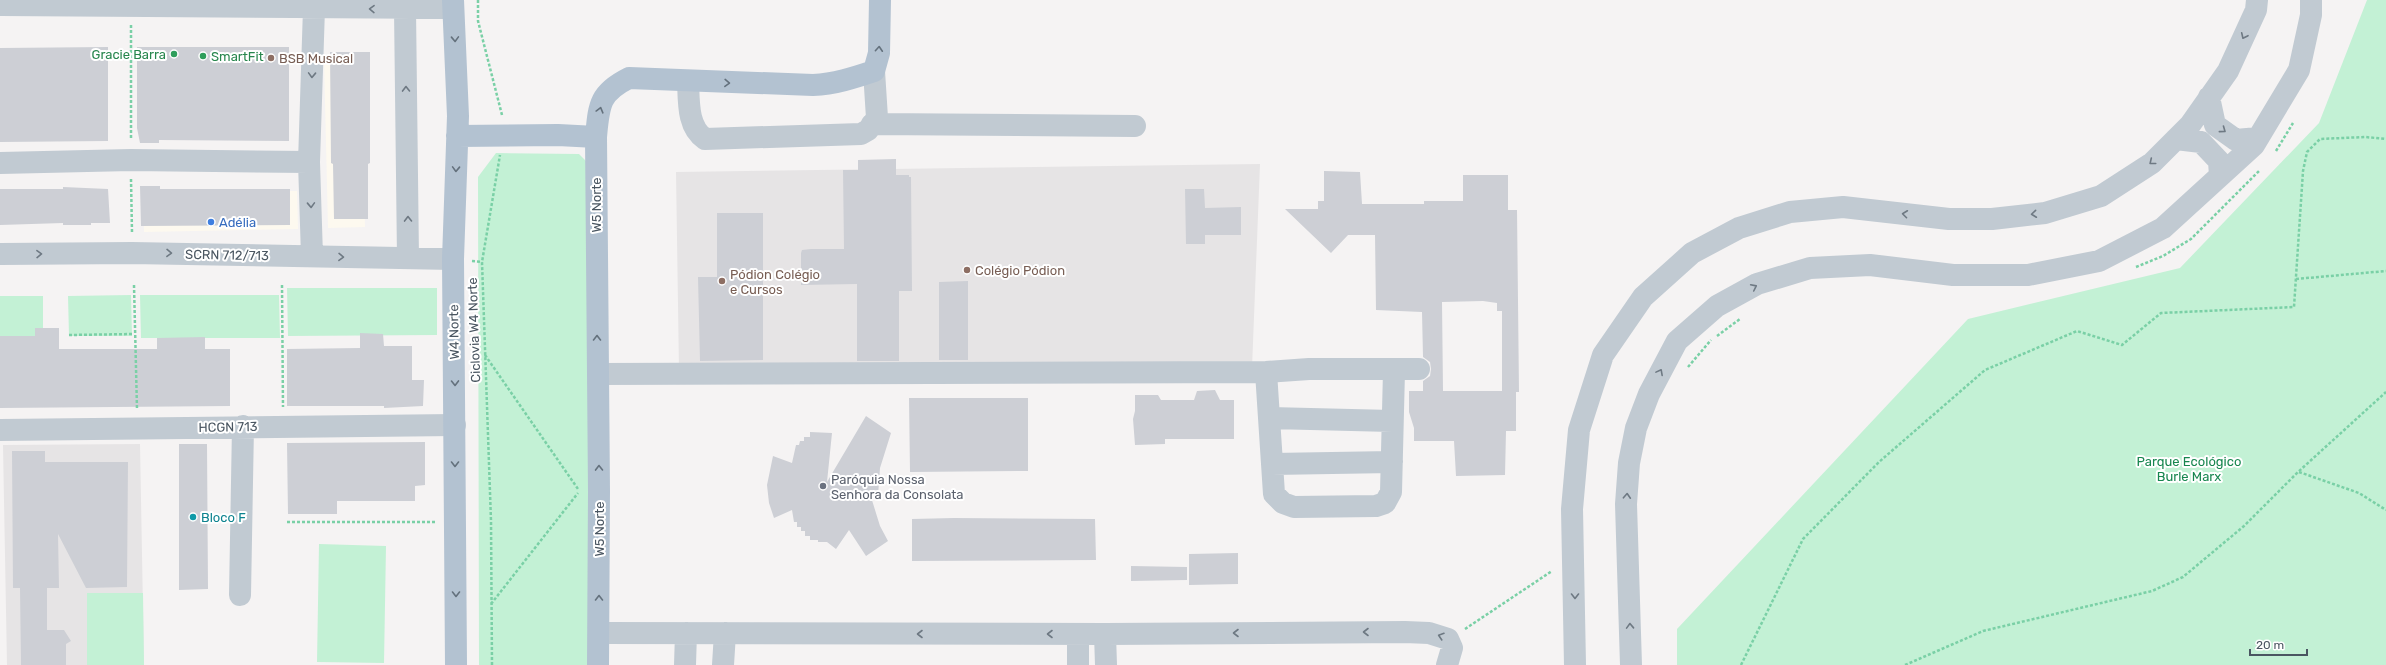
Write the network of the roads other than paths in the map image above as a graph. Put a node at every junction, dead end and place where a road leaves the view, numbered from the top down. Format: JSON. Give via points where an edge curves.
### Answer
{"nodes":[{"id":1,"x":880,"y":0,"type":"edge"},
{"id":2,"x":2257,"y":0,"type":"edge"},
{"id":3,"x":2311,"y":0,"type":"edge"},
{"id":4,"x":453,"y":4,"type":"edge"},
{"id":5,"x":0,"y":5,"type":"edge"},
{"id":6,"x":314,"y":8,"type":"junction"},
{"id":7,"x":405,"y":9,"type":"junction"},
{"id":8,"x":874,"y":71,"type":"junction"},
{"id":9,"x":688,"y":81,"type":"junction"},
{"id":10,"x":2209,"y":97,"type":"junction"},
{"id":11,"x":872,"y":124,"type":"junction"},
{"id":12,"x":1135,"y":126,"type":"dead end"},
{"id":13,"x":458,"y":136,"type":"junction"},
{"id":14,"x":596,"y":137,"type":"junction"},
{"id":15,"x":2258,"y":138,"type":"junction"},
{"id":16,"x":2176,"y":139,"type":"junction"},
{"id":17,"x":309,"y":162,"type":"junction"},
{"id":18,"x":0,"y":163,"type":"edge"},
{"id":19,"x":2220,"y":176,"type":"junction"},
{"id":20,"x":0,"y":254,"type":"edge"},
{"id":21,"x":312,"y":256,"type":"junction"},
{"id":22,"x":408,"y":258,"type":"junction"},
{"id":23,"x":453,"y":259,"type":"junction"},
{"id":24,"x":1419,"y":369,"type":"dead end"},
{"id":25,"x":1394,"y":371,"type":"junction"},
{"id":26,"x":1266,"y":372,"type":"junction"},
{"id":27,"x":598,"y":374,"type":"junction"},
{"id":28,"x":1269,"y":418,"type":"junction"},
{"id":29,"x":1392,"y":421,"type":"junction"},
{"id":30,"x":455,"y":425,"type":"junction"},
{"id":31,"x":243,"y":426,"type":"junction"},
{"id":32,"x":0,"y":430,"type":"edge"},
{"id":33,"x":1392,"y":462,"type":"junction"},
{"id":34,"x":1272,"y":464,"type":"junction"},
{"id":35,"x":240,"y":595,"type":"dead end"},
{"id":36,"x":599,"y":633,"type":"junction"},
{"id":37,"x":686,"y":633,"type":"junction"},
{"id":38,"x":725,"y":633,"type":"junction"},
{"id":39,"x":1078,"y":634,"type":"junction"},
{"id":40,"x":1105,"y":634,"type":"junction"},
{"id":41,"x":456,"y":665,"type":"edge"},
{"id":42,"x":598,"y":665,"type":"edge"},
{"id":43,"x":685,"y":665,"type":"edge"},
{"id":44,"x":724,"y":665,"type":"edge"},
{"id":45,"x":1078,"y":665,"type":"edge"},
{"id":46,"x":1106,"y":665,"type":"edge"},
{"id":47,"x":1447,"y":665,"type":"edge"},
{"id":48,"x":1575,"y":665,"type":"edge"},
{"id":49,"x":1631,"y":665,"type":"edge"}],
"edges":[{"from":8,"to":1,"type":"main road","one_way":true,"via":[[880,53]]},
{"from":2,"to":10,"type":"street","one_way":true,"via":[[2256,10],[2228,70]]},
{"from":3,"to":15,"type":"street","via":[[2311,15],[2299,70]]},
{"from":4,"to":7,"type":"street"},
{"from":4,"to":13,"type":"main road","name":"W4 Norte","one_way":true},
{"from":5,"to":6,"type":"street","via":[[130,4]]},
{"from":7,"to":6,"type":"street","one_way":true},
{"from":6,"to":17,"type":"street","one_way":true},
{"from":22,"to":7,"type":"street","one_way":true},
{"from":9,"to":8,"type":"main road","name":"W5 Norte","one_way":true,"via":[[834,84]]},
{"from":8,"to":11,"type":"street","via":[[877,118]]},
{"from":9,"to":11,"type":"street","via":[[691,118],[697,134],[705,139],[861,134]]},
{"from":14,"to":9,"type":"main road","name":"W5 Norte","one_way":true,"via":[[603,98],[612,86],[629,78]]},
{"from":10,"to":15,"type":"street","one_way":true,"via":[[2215,125],[2236,140]]},
{"from":10,"to":16,"type":"street","via":[[2190,125]]},
{"from":11,"to":12,"type":"street"},
{"from":13,"to":14,"type":"main road"},
{"from":13,"to":23,"type":"main road","name":"W4 Norte","one_way":true},
{"from":27,"to":14,"type":"main road","name":"W5 Norte","one_way":true},
{"from":15,"to":19,"type":"street","via":[[2254,145]]},
{"from":16,"to":19,"type":"street","via":[[2201,142],[2219,161]]},
{"from":16,"to":48,"type":"street","one_way":true,"via":[[2152,163],[2101,196],[2045,213],[1992,219],[1949,219],[1844,207],[1790,212],[1739,228],[1692,253],[1643,297],[1603,356],[1579,430],[1572,509],[1575,557]]},
{"from":17,"to":18,"type":"street","via":[[131,160]]},
{"from":17,"to":21,"type":"street","one_way":true},
{"from":49,"to":19,"type":"street","one_way":true,"via":[[1626,504],[1629,463],[1636,428],[1649,394],[1677,341],[1717,306],[1757,284],[1810,268],[1870,265],[1953,275],[2028,275],[2099,261],[2163,228]]},
{"from":20,"to":21,"type":"street","name":"SCRN 712/713","one_way":true},
{"from":21,"to":22,"type":"street","name":"SCRN 712/713","one_way":true},
{"from":22,"to":23,"type":"street","name":"SCRN 712/713"},
{"from":23,"to":30,"type":"main road","name":"W4 Norte","one_way":true},
{"from":24,"to":25,"type":"street"},
{"from":25,"to":26,"type":"street","via":[[1309,369]]},
{"from":25,"to":29,"type":"street"},
{"from":26,"to":27,"type":"street"},
{"from":26,"to":28,"type":"street"},
{"from":36,"to":27,"type":"main road","name":"W5 Norte","one_way":true},
{"from":28,"to":29,"type":"street"},
{"from":28,"to":34,"type":"street"},
{"from":29,"to":33,"type":"street"},
{"from":30,"to":31,"type":"street","name":"HCGN 713"},
{"from":30,"to":41,"type":"main road","name":"W4 Norte","one_way":true},
{"from":31,"to":32,"type":"street","name":"HCGN 713"},
{"from":31,"to":35,"type":"street"},
{"from":33,"to":34,"type":"street"},
{"from":33,"to":34,"type":"street","via":[[1391,492],[1385,503],[1376,506],[1294,507],[1283,503],[1274,494]]},
{"from":36,"to":37,"type":"street"},
{"from":36,"to":42,"type":"main road","name":"W5 Norte"},
{"from":37,"to":38,"type":"street"},
{"from":37,"to":43,"type":"street"},
{"from":39,"to":38,"type":"street","one_way":true},
{"from":38,"to":44,"type":"street"},
{"from":39,"to":40,"type":"street"},
{"from":39,"to":45,"type":"street"},
{"from":40,"to":46,"type":"street"},
{"from":47,"to":40,"type":"street","one_way":true,"via":[[1452,648],[1448,639],[1429,633]]}]}
